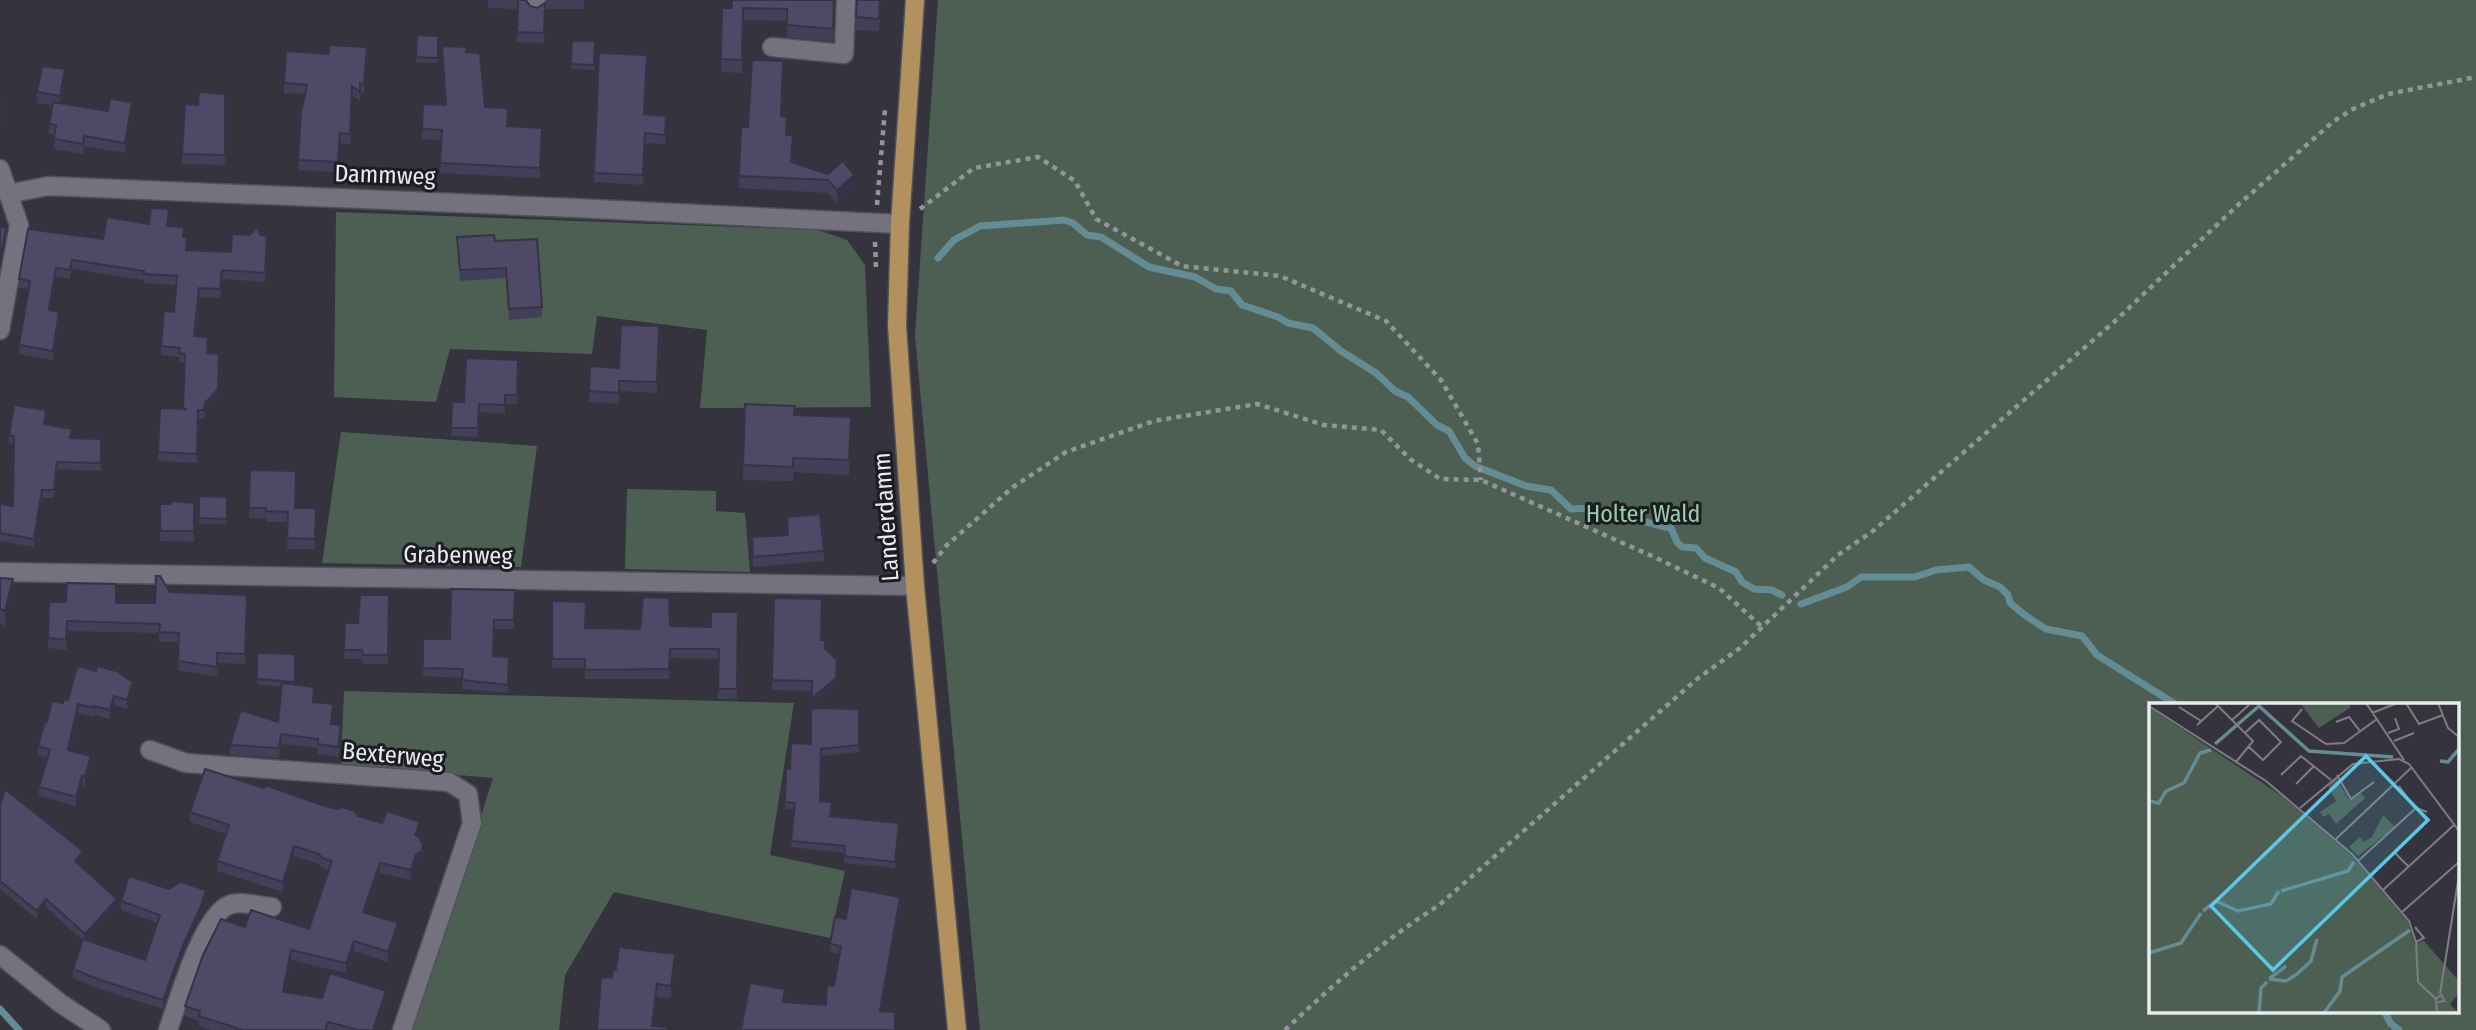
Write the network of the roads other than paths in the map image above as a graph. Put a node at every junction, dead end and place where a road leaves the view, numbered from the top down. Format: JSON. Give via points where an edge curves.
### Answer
{"nodes":[{"id":1,"x":846,"y":0,"type":"edge"},
{"id":2,"x":915,"y":0,"type":"edge"},
{"id":3,"x":772,"y":47,"type":"dead end"},
{"id":4,"x":0,"y":169,"type":"edge"},
{"id":5,"x":8,"y":194,"type":"junction"},
{"id":6,"x":900,"y":224,"type":"junction"},
{"id":7,"x":0,"y":330,"type":"edge"},
{"id":8,"x":0,"y":572,"type":"edge"},
{"id":9,"x":915,"y":586,"type":"junction"},
{"id":10,"x":150,"y":750,"type":"dead end"},
{"id":11,"x":272,"y":907,"type":"dead end"},
{"id":12,"x":0,"y":955,"type":"edge"},
{"id":13,"x":101,"y":1030,"type":"edge"},
{"id":14,"x":168,"y":1030,"type":"edge"},
{"id":15,"x":402,"y":1030,"type":"edge"},
{"id":16,"x":957,"y":1030,"type":"edge"}],
"edges":[{"from":1,"to":3,"type":"street","via":[[844,54]]},
{"from":2,"to":6,"type":"main road","name":"Landerdamm"},
{"from":4,"to":5,"type":"street"},
{"from":5,"to":6,"type":"street","name":"Dammweg","via":[[48,186]]},
{"from":5,"to":7,"type":"street","via":[[19,225]]},
{"from":6,"to":9,"type":"main road","name":"Landerdamm","via":[[897,326]]},
{"from":8,"to":9,"type":"street","name":"Grabenweg"},
{"from":9,"to":16,"type":"main road","name":"Landerdamm"},
{"from":10,"to":15,"type":"street","name":"Bexterweg","via":[[186,764],[449,782],[468,794],[472,823]]},
{"from":11,"to":14,"type":"street","via":[[228,905],[212,919]]},
{"from":12,"to":13,"type":"street"}]}
